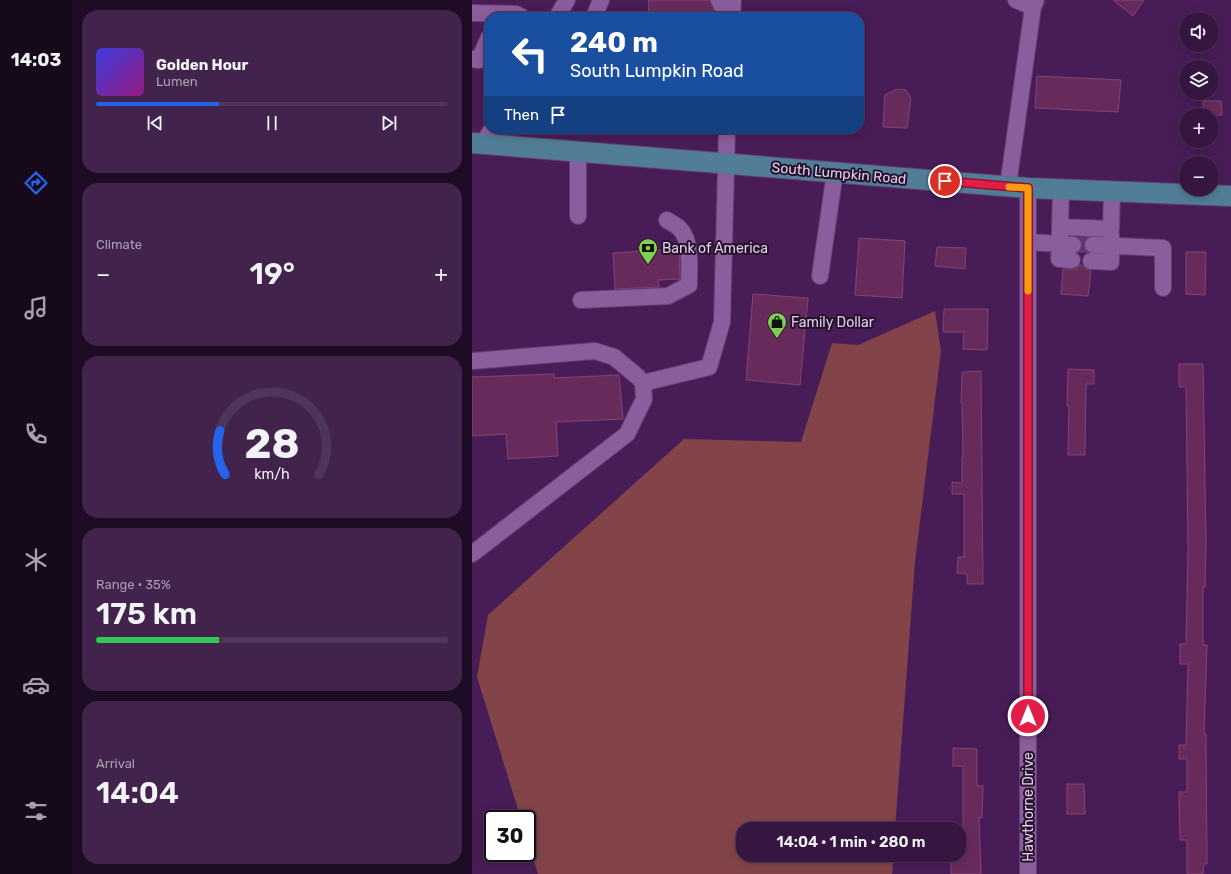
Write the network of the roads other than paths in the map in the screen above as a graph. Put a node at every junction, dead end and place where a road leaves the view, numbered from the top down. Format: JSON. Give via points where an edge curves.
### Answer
{"nodes":[{"id":1,"x":567,"y":0,"type":"edge"},
{"id":2,"x":600,"y":0,"type":"edge"},
{"id":3,"x":719,"y":0,"type":"edge"},
{"id":4,"x":1016,"y":0,"type":"edge"},
{"id":5,"x":1034,"y":4,"type":"edge"},
{"id":6,"x":730,"y":9,"type":"edge"},
{"id":7,"x":560,"y":12,"type":"edge"},
{"id":8,"x":596,"y":12,"type":"edge"},
{"id":9,"x":472,"y":13,"type":"edge"},
{"id":10,"x":484,"y":14,"type":"edge"},
{"id":11,"x":484,"y":46,"type":"edge"},
{"id":12,"x":474,"y":64,"type":"edge"},
{"id":13,"x":726,"y":134,"type":"edge"},
{"id":14,"x":482,"y":138,"type":"edge"},
{"id":15,"x":578,"y":151,"type":"junction"},
{"id":16,"x":726,"y":163,"type":"junction"},
{"id":17,"x":835,"y":172,"type":"junction"},
{"id":18,"x":1008,"y":186,"type":"junction"},
{"id":19,"x":1028,"y":188,"type":"junction"},
{"id":20,"x":1061,"y":189,"type":"junction"},
{"id":21,"x":1112,"y":192,"type":"junction"},
{"id":22,"x":1231,"y":196,"type":"edge"},
{"id":23,"x":578,"y":216,"type":"dead end"},
{"id":24,"x":667,"y":220,"type":"dead end"},
{"id":25,"x":1060,"y":226,"type":"junction"},
{"id":26,"x":1111,"y":229,"type":"junction"},
{"id":27,"x":1028,"y":242,"type":"junction"},
{"id":28,"x":1111,"y":246,"type":"junction"},
{"id":29,"x":1092,"y":253,"type":"tunnel mouth"},
{"id":30,"x":820,"y":276,"type":"dead end"},
{"id":31,"x":1163,"y":288,"type":"dead end"},
{"id":32,"x":581,"y":300,"type":"dead end"},
{"id":33,"x":472,"y":361,"type":"edge"},
{"id":34,"x":643,"y":383,"type":"junction"},
{"id":35,"x":472,"y":554,"type":"edge"},
{"id":36,"x":1028,"y":874,"type":"edge"}],
"edges":[{"from":1,"to":7,"type":"street"},
{"from":2,"to":8,"type":"street"},
{"from":3,"to":6,"type":"street"},
{"from":4,"to":5,"type":"street"},
{"from":5,"to":18,"type":"street"},
{"from":9,"to":10,"type":"street"},
{"from":11,"to":12,"type":"street"},
{"from":13,"to":16,"type":"street"},
{"from":14,"to":15,"type":"main road","name":"South Lumpkin Road"},
{"from":15,"to":16,"type":"main road","name":"South Lumpkin Road"},
{"from":15,"to":23,"type":"street"},
{"from":16,"to":17,"type":"main road","name":"South Lumpkin Road"},
{"from":16,"to":34,"type":"street","via":[[722,322],[709,367]]},
{"from":17,"to":18,"type":"main road","name":"South Lumpkin Road"},
{"from":17,"to":30,"type":"street"},
{"from":18,"to":19,"type":"main road","name":"South Lumpkin Road"},
{"from":19,"to":20,"type":"main road","name":"South Lumpkin Road"},
{"from":19,"to":27,"type":"street","name":"Hawthorne Drive"},
{"from":20,"to":21,"type":"main road","name":"South Lumpkin Road"},
{"from":20,"to":25,"type":"street"},
{"from":21,"to":22,"type":"main road","name":"South Lumpkin Road"},
{"from":21,"to":26,"type":"street"},
{"from":24,"to":32,"type":"street","via":[[680,228],[686,236],[689,285],[668,296]]},
{"from":25,"to":26,"type":"street"},
{"from":25,"to":27,"type":"street","via":[[1068,250]]},
{"from":26,"to":28,"type":"street"},
{"from":27,"to":36,"type":"street","name":"Hawthorne Drive"},
{"from":28,"to":29,"type":"street","via":[[1111,262]]},
{"from":28,"to":31,"type":"street","via":[[1163,248]]},
{"from":33,"to":34,"type":"street","via":[[595,351],[614,357]]},
{"from":34,"to":35,"type":"street","via":[[644,399],[627,434]]}]}
